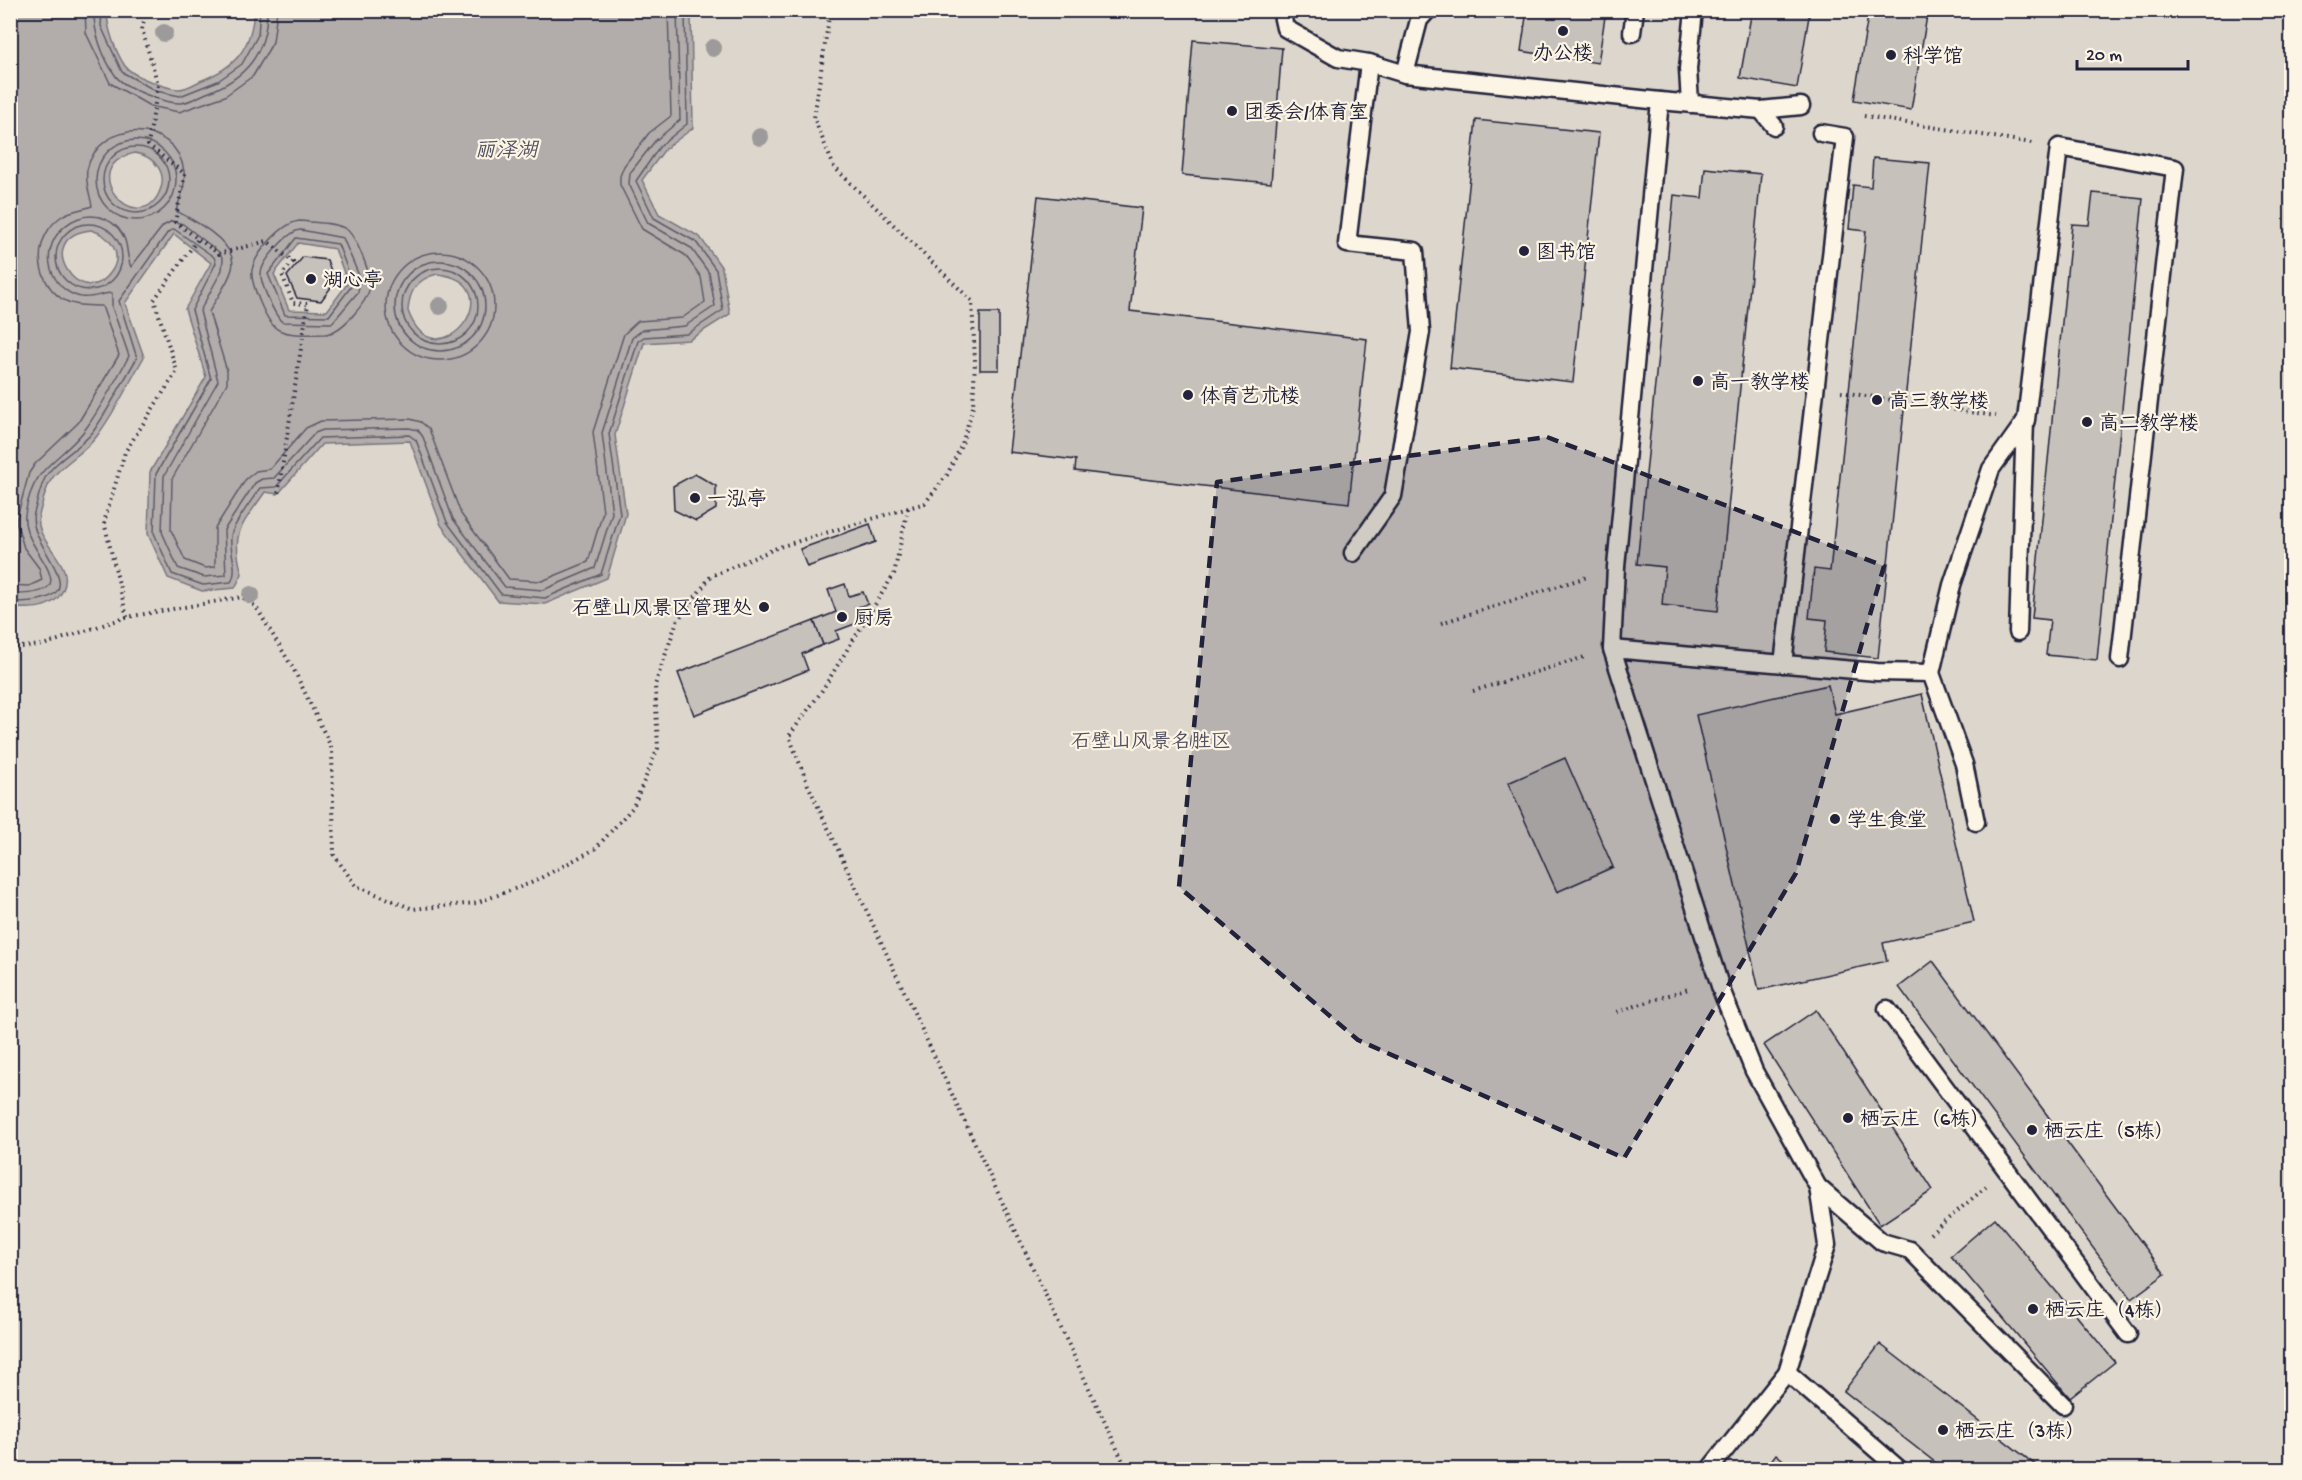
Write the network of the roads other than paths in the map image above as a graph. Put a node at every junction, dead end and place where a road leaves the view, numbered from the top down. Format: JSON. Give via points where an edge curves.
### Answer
{"nodes":[{"id":1,"x":1281,"y":10,"type":"edge"},
{"id":2,"x":1428,"y":10,"type":"edge"},
{"id":3,"x":1635,"y":10,"type":"edge"},
{"id":4,"x":1694,"y":10,"type":"edge"},
{"id":5,"x":1632,"y":33,"type":"dead end"},
{"id":6,"x":1369,"y":63,"type":"junction"},
{"id":7,"x":1406,"y":74,"type":"junction"},
{"id":8,"x":1660,"y":101,"type":"junction"},
{"id":9,"x":1690,"y":104,"type":"junction"},
{"id":10,"x":1801,"y":106,"type":"dead end"},
{"id":11,"x":1761,"y":110,"type":"junction"},
{"id":12,"x":1774,"y":126,"type":"dead end"},
{"id":13,"x":1821,"y":133,"type":"dead end"},
{"id":14,"x":2025,"y":420,"type":"junction"},
{"id":15,"x":1353,"y":553,"type":"dead end"},
{"id":16,"x":2018,"y":632,"type":"dead end"},
{"id":17,"x":1612,"y":649,"type":"junction"},
{"id":18,"x":2120,"y":659,"type":"dead end"},
{"id":19,"x":1783,"y":664,"type":"junction"},
{"id":20,"x":1931,"y":673,"type":"junction"},
{"id":21,"x":1976,"y":822,"type":"dead end"},
{"id":22,"x":1887,"y":1009,"type":"dead end"},
{"id":23,"x":1818,"y":1187,"type":"junction"},
{"id":24,"x":2128,"y":1334,"type":"dead end"},
{"id":25,"x":1787,"y":1372,"type":"junction"},
{"id":26,"x":2063,"y":1406,"type":"dead end"},
{"id":27,"x":1709,"y":1470,"type":"edge"},
{"id":28,"x":1900,"y":1470,"type":"edge"}],
"edges":[{"from":1,"to":6,"type":"lane","via":[[1285,28],[1338,58]]},
{"from":2,"to":7,"type":"lane","via":[[1419,20]]},
{"from":3,"to":5,"type":"lane"},
{"from":4,"to":9,"type":"lane","via":[[1688,69]]},
{"from":6,"to":7,"type":"lane"},
{"from":6,"to":15,"type":"lane","via":[[1347,244],[1415,250],[1421,332],[1394,496]]},
{"from":7,"to":8,"type":"lane"},
{"from":8,"to":9,"type":"lane"},
{"from":8,"to":17,"type":"lane","via":[[1616,567]]},
{"from":9,"to":11,"type":"lane"},
{"from":10,"to":11,"type":"lane"},
{"from":11,"to":12,"type":"lane"},
{"from":13,"to":19,"type":"lane","via":[[1845,137]]},
{"from":14,"to":16,"type":"lane"},
{"from":14,"to":18,"type":"lane","via":[[2059,147],[2175,168]]},
{"from":14,"to":20,"type":"lane","via":[[1991,469],[1952,585]]},
{"from":17,"to":19,"type":"lane"},
{"from":17,"to":23,"type":"lane","via":[[1718,980],[1754,1071]]},
{"from":19,"to":20,"type":"lane"},
{"from":20,"to":21,"type":"lane","via":[[1964,764]]},
{"from":22,"to":24,"type":"lane"},
{"from":23,"to":25,"type":"lane","via":[[1827,1245]]},
{"from":23,"to":26,"type":"lane","via":[[1882,1242],[1910,1250]]},
{"from":25,"to":27,"type":"lane"},
{"from":25,"to":28,"type":"lane"}]}
